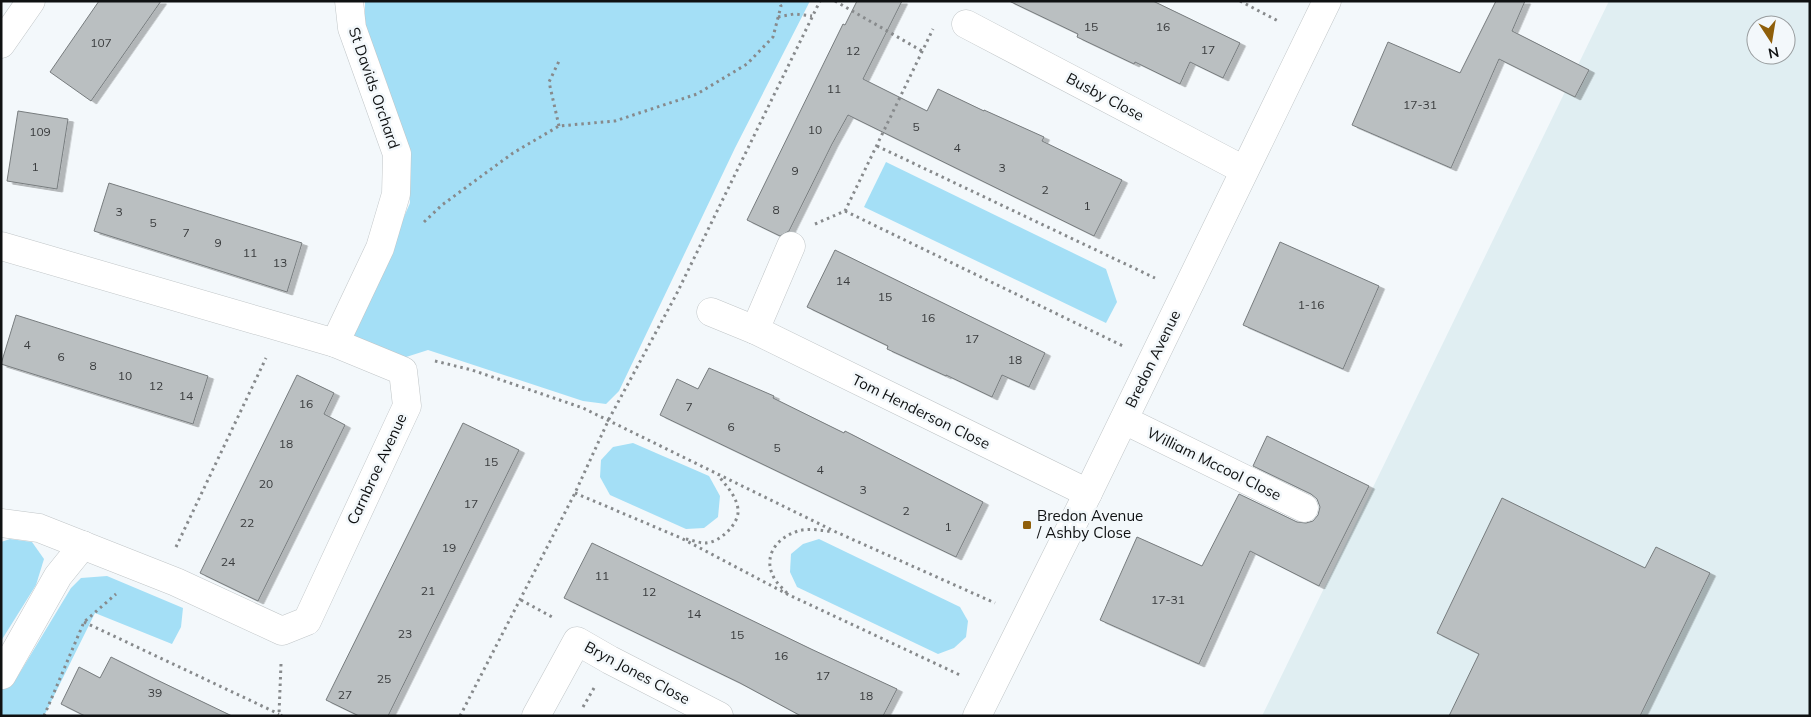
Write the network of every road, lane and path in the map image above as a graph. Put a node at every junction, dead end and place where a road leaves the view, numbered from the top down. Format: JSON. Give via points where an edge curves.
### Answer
{"nodes":[{"id":1,"x":31,"y":1,"type":"edge"},
{"id":2,"x":348,"y":1,"type":"edge"},
{"id":3,"x":778,"y":1,"type":"edge"},
{"id":4,"x":820,"y":1,"type":"edge"},
{"id":5,"x":835,"y":1,"type":"edge"},
{"id":6,"x":1240,"y":1,"type":"edge"},
{"id":7,"x":1327,"y":1,"type":"edge"},
{"id":8,"x":812,"y":16,"type":"junction"},
{"id":9,"x":778,"y":17,"type":"junction"},
{"id":10,"x":966,"y":24,"type":"dead end"},
{"id":11,"x":934,"y":28,"type":"dead end"},
{"id":12,"x":1309,"y":37,"type":"junction"},
{"id":13,"x":1,"y":44,"type":"edge"},
{"id":14,"x":922,"y":51,"type":"junction"},
{"id":15,"x":560,"y":58,"type":"dead end"},
{"id":16,"x":559,"y":126,"type":"junction"},
{"id":17,"x":876,"y":146,"type":"junction"},
{"id":18,"x":1244,"y":170,"type":"junction"},
{"id":19,"x":845,"y":211,"type":"junction"},
{"id":20,"x":423,"y":222,"type":"dead end"},
{"id":21,"x":1,"y":246,"type":"edge"},
{"id":22,"x":791,"y":246,"type":"joint"},
{"id":23,"x":1186,"y":292,"type":"junction"},
{"id":24,"x":711,"y":312,"type":"dead end"},
{"id":25,"x":280,"y":328,"type":"junction"},
{"id":26,"x":755,"y":330,"type":"junction"},
{"id":27,"x":335,"y":343,"type":"junction"},
{"id":28,"x":1152,"y":362,"type":"junction"},
{"id":29,"x":403,"y":371,"type":"junction"},
{"id":30,"x":609,"y":419,"type":"junction"},
{"id":31,"x":1124,"y":420,"type":"junction"},
{"id":32,"x":716,"y":473,"type":"junction"},
{"id":33,"x":575,"y":493,"type":"junction"},
{"id":34,"x":1088,"y":493,"type":"junction"},
{"id":35,"x":1304,"y":508,"type":"dead end"},
{"id":36,"x":1,"y":523,"type":"edge"},
{"id":37,"x":836,"y":532,"type":"junction"},
{"id":38,"x":681,"y":538,"type":"junction"},
{"id":39,"x":83,"y":546,"type":"junction"},
{"id":40,"x":154,"y":573,"type":"junction"},
{"id":41,"x":789,"y":595,"type":"junction"},
{"id":42,"x":1025,"y":620,"type":"junction"},
{"id":43,"x":84,"y":622,"type":"junction"},
{"id":44,"x":282,"y":631,"type":"junction"},
{"id":45,"x":2,"y":675,"type":"edge"},
{"id":46,"x":990,"y":691,"type":"junction"},
{"id":47,"x":281,"y":715,"type":"edge"},
{"id":48,"x":44,"y":716,"type":"edge"},
{"id":49,"x":460,"y":716,"type":"edge"},
{"id":50,"x":536,"y":716,"type":"edge"},
{"id":51,"x":719,"y":716,"type":"edge"},
{"id":52,"x":977,"y":716,"type":"edge"}],
"edges":[{"from":1,"to":13,"type":"street"},
{"from":2,"to":27,"type":"street","name":"St Davids Orchard","via":[[352,28],[397,154],[396,194],[380,248]]},
{"from":3,"to":9,"type":"path","via":[[781,6]]},
{"from":4,"to":8,"type":"path"},
{"from":5,"to":14,"type":"path"},
{"from":6,"to":12,"type":"path"},
{"from":7,"to":12,"type":"street","name":"Bredon Avenue"},
{"from":8,"to":9,"type":"path","via":[[794,14]]},
{"from":8,"to":30,"type":"path","via":[[676,295]]},
{"from":9,"to":16,"type":"path","via":[[774,37],[747,64],[697,94],[615,121]]},
{"from":10,"to":18,"type":"street","name":"Busby Close"},
{"from":11,"to":14,"type":"path"},
{"from":12,"to":18,"type":"street","name":"Bredon Avenue"},
{"from":14,"to":17,"type":"path"},
{"from":15,"to":16,"type":"path","via":[[549,82]]},
{"from":16,"to":20,"type":"path","via":[[513,153]]},
{"from":17,"to":19,"type":"path"},
{"from":17,"to":23,"type":"path"},
{"from":18,"to":23,"type":"street","name":"Bredon Avenue"},
{"from":19,"to":22,"type":"path","via":[[813,225]]},
{"from":19,"to":28,"type":"path"},
{"from":21,"to":25,"type":"street"},
{"from":22,"to":26,"type":"street"},
{"from":23,"to":28,"type":"street","name":"Bredon Avenue"},
{"from":24,"to":26,"type":"street","name":"Tom Henderson Close"},
{"from":25,"to":27,"type":"street"},
{"from":25,"to":40,"type":"path","via":[[171,558]]},
{"from":26,"to":34,"type":"street","name":"Tom Henderson Close"},
{"from":27,"to":29,"type":"street"},
{"from":28,"to":31,"type":"street","name":"Bredon Avenue"},
{"from":29,"to":30,"type":"path","via":[[425,359],[472,370]]},
{"from":29,"to":44,"type":"street","name":"Carnbroe Avenue","via":[[407,406],[307,621]]},
{"from":30,"to":32,"type":"path"},
{"from":30,"to":33,"type":"path"},
{"from":31,"to":34,"type":"street","name":"Bredon Avenue"},
{"from":31,"to":35,"type":"street","name":"William Mccool Close"},
{"from":32,"to":37,"type":"path"},
{"from":32,"to":38,"type":"path","via":[[734,496],[739,511],[733,526],[721,537],[706,543]]},
{"from":33,"to":38,"type":"path"},
{"from":33,"to":49,"type":"path"},
{"from":34,"to":42,"type":"street","name":"Bredon Avenue"},
{"from":36,"to":39,"type":"street","via":[[39,528]]},
{"from":37,"to":41,"type":"path","via":[[799,530],[781,538],[773,547],[770,565],[775,581]]},
{"from":37,"to":42,"type":"path","via":[[986,598]]},
{"from":38,"to":41,"type":"path"},
{"from":39,"to":40,"type":"street"},
{"from":39,"to":45,"type":"street","via":[[58,576]]},
{"from":40,"to":43,"type":"path","via":[[111,598]]},
{"from":40,"to":44,"type":"street"},
{"from":41,"to":46,"type":"path"},
{"from":42,"to":46,"type":"street","name":"Bredon Avenue"},
{"from":43,"to":47,"type":"path"},
{"from":43,"to":48,"type":"path"},
{"from":44,"to":47,"type":"path"},
{"from":46,"to":52,"type":"street","name":"Bredon Avenue"},
{"from":50,"to":51,"type":"street","name":"Bryn Jones Close","via":[[577,641]]}]}
